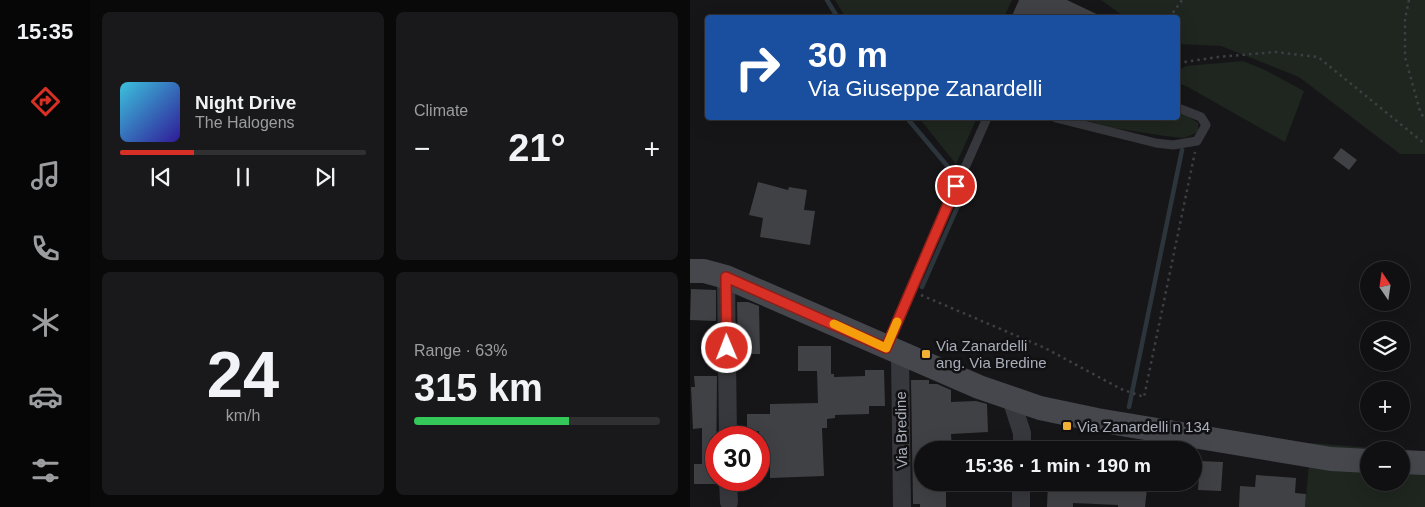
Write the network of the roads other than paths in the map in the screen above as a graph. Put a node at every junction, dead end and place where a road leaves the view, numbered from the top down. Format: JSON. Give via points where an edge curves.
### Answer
{"nodes":[{"id":1,"x":1180,"y":109,"type":"edge"},
{"id":2,"x":986,"y":120,"type":"edge"},
{"id":3,"x":1064,"y":120,"type":"edge"},
{"id":4,"x":690,"y":271,"type":"edge"},
{"id":5,"x":726,"y":277,"type":"junction"},
{"id":6,"x":893,"y":351,"type":"junction"},
{"id":7,"x":1012,"y":399,"type":"junction"},
{"id":8,"x":1040,"y":408,"type":"junction"},
{"id":9,"x":728,"y":426,"type":"edge"},
{"id":10,"x":1022,"y":441,"type":"edge"},
{"id":11,"x":1360,"y":460,"type":"edge"},
{"id":12,"x":1410,"y":462,"type":"edge"},
{"id":13,"x":1425,"y":463,"type":"edge"},
{"id":14,"x":728,"y":491,"type":"edge"},
{"id":15,"x":1021,"y":491,"type":"edge"},
{"id":16,"x":729,"y":502,"type":"dead end"},
{"id":17,"x":902,"y":507,"type":"edge"},
{"id":18,"x":1021,"y":507,"type":"edge"}],
"edges":[{"from":1,"to":3,"type":"lane","via":[[1202,117],[1206,125],[1197,141],[1173,145],[1156,143]]},
{"from":2,"to":6,"type":"lane","via":[[910,291]]},
{"from":4,"to":5,"type":"street"},
{"from":5,"to":6,"type":"street","via":[[818,312]]},
{"from":5,"to":9,"type":"street"},
{"from":6,"to":7,"type":"street","via":[[957,372]]},
{"from":6,"to":17,"type":"street","name":"Via Bredine"},
{"from":7,"to":8,"type":"street"},
{"from":7,"to":10,"type":"street"},
{"from":8,"to":10,"type":"street"},
{"from":8,"to":11,"type":"street","via":[[1331,459]]},
{"from":12,"to":13,"type":"street"},
{"from":14,"to":16,"type":"street"},
{"from":15,"to":18,"type":"street"}]}
